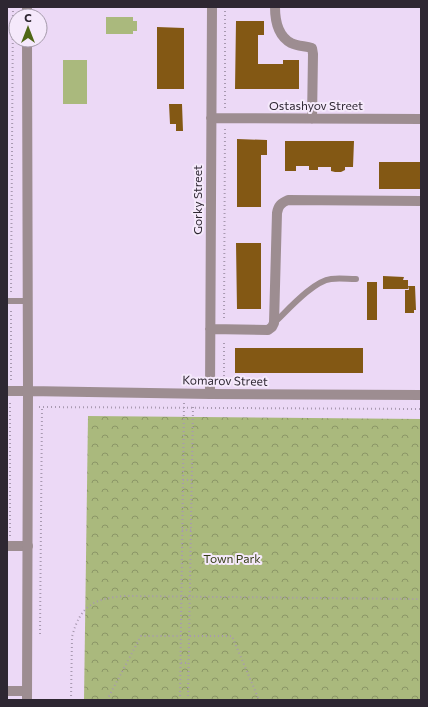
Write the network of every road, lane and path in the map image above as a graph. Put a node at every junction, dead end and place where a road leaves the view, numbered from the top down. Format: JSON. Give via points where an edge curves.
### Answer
{"nodes":[{"id":1,"x":13,"y":7,"type":"edge"},
{"id":2,"x":212,"y":7,"type":"edge"},
{"id":3,"x":225,"y":7,"type":"edge"},
{"id":4,"x":275,"y":7,"type":"edge"},
{"id":5,"x":27,"y":48,"type":"edge"},
{"id":6,"x":211,"y":118,"type":"junction"},
{"id":7,"x":225,"y":118,"type":"junction"},
{"id":8,"x":312,"y":119,"type":"junction"},
{"id":9,"x":421,"y":119,"type":"edge"},
{"id":10,"x":421,"y":201,"type":"edge"},
{"id":11,"x":356,"y":279,"type":"dead end"},
{"id":12,"x":9,"y":301,"type":"edge"},
{"id":13,"x":28,"y":301,"type":"junction"},
{"id":14,"x":274,"y":323,"type":"junction"},
{"id":15,"x":210,"y":329,"type":"junction"},
{"id":16,"x":224,"y":329,"type":"junction"},
{"id":17,"x":9,"y":391,"type":"edge"},
{"id":18,"x":28,"y":391,"type":"junction"},
{"id":19,"x":189,"y":394,"type":"junction"},
{"id":20,"x":210,"y":394,"type":"junction"},
{"id":21,"x":224,"y":394,"type":"junction"},
{"id":22,"x":421,"y":395,"type":"edge"},
{"id":23,"x":28,"y":406,"type":"junction"},
{"id":24,"x":42,"y":407,"type":"junction"},
{"id":25,"x":184,"y":408,"type":"junction"},
{"id":26,"x":194,"y":408,"type":"junction"},
{"id":27,"x":421,"y":410,"type":"edge"},
{"id":28,"x":183,"y":480,"type":"junction"},
{"id":29,"x":192,"y":480,"type":"junction"},
{"id":30,"x":182,"y":530,"type":"junction"},
{"id":31,"x":191,"y":530,"type":"junction"},
{"id":32,"x":8,"y":546,"type":"edge"},
{"id":33,"x":28,"y":546,"type":"junction"},
{"id":34,"x":181,"y":596,"type":"junction"},
{"id":35,"x":190,"y":597,"type":"junction"},
{"id":36,"x":421,"y":599,"type":"edge"},
{"id":37,"x":181,"y":636,"type":"junction"},
{"id":38,"x":190,"y":636,"type":"junction"},
{"id":39,"x":40,"y":637,"type":"dead end"},
{"id":40,"x":181,"y":663,"type":"junction"},
{"id":41,"x":189,"y":663,"type":"junction"},
{"id":42,"x":7,"y":691,"type":"edge"},
{"id":43,"x":27,"y":696,"type":"edge"},
{"id":44,"x":71,"y":700,"type":"edge"},
{"id":45,"x":107,"y":700,"type":"edge"},
{"id":46,"x":180,"y":700,"type":"edge"},
{"id":47,"x":188,"y":700,"type":"edge"},
{"id":48,"x":259,"y":700,"type":"edge"}],
"edges":[{"from":1,"to":12,"type":"path"},
{"from":2,"to":6,"type":"street","name":"Gorky Street"},
{"from":3,"to":7,"type":"path"},
{"from":4,"to":8,"type":"street","via":[[277,26],[281,35],[290,42],[312,48]]},
{"from":5,"to":13,"type":"street"},
{"from":6,"to":7,"type":"street","name":"Ostashyov Street"},
{"from":6,"to":15,"type":"street","name":"Gorky Street"},
{"from":7,"to":8,"type":"street","name":"Ostashyov Street"},
{"from":7,"to":16,"type":"path"},
{"from":8,"to":9,"type":"street","name":"Ostashyov Street"},
{"from":10,"to":14,"type":"street","via":[[282,202],[277,213]]},
{"from":11,"to":14,"type":"lane","via":[[324,281],[303,296]]},
{"from":12,"to":13,"type":"lane"},
{"from":12,"to":17,"type":"path"},
{"from":13,"to":18,"type":"street"},
{"from":14,"to":16,"type":"street","via":[[268,330]]},
{"from":15,"to":16,"type":"street"},
{"from":15,"to":20,"type":"street","name":"Gorky Street"},
{"from":16,"to":21,"type":"path"},
{"from":17,"to":18,"type":"street","name":"Komarov Street"},
{"from":17,"to":32,"type":"path"},
{"from":18,"to":19,"type":"street","name":"Komarov Street"},
{"from":18,"to":23,"type":"street"},
{"from":19,"to":20,"type":"street","name":"Komarov Street"},
{"from":19,"to":25,"type":"path"},
{"from":19,"to":26,"type":"path"},
{"from":20,"to":21,"type":"street","name":"Komarov Street"},
{"from":21,"to":22,"type":"street","name":"Komarov Street"},
{"from":23,"to":24,"type":"path"},
{"from":23,"to":33,"type":"street"},
{"from":24,"to":25,"type":"path"},
{"from":24,"to":39,"type":"path"},
{"from":25,"to":26,"type":"path"},
{"from":25,"to":28,"type":"path"},
{"from":26,"to":27,"type":"path"},
{"from":26,"to":29,"type":"path"},
{"from":28,"to":29,"type":"path"},
{"from":28,"to":30,"type":"path"},
{"from":29,"to":31,"type":"path"},
{"from":30,"to":31,"type":"path"},
{"from":30,"to":34,"type":"path"},
{"from":31,"to":35,"type":"path"},
{"from":32,"to":33,"type":"street"},
{"from":33,"to":43,"type":"street"},
{"from":34,"to":35,"type":"path"},
{"from":34,"to":37,"type":"path"},
{"from":34,"to":44,"type":"path","via":[[116,596],[103,598],[87,608],[79,616],[72,637]]},
{"from":35,"to":36,"type":"path"},
{"from":35,"to":38,"type":"path"},
{"from":37,"to":40,"type":"path"},
{"from":37,"to":45,"type":"path","via":[[140,636]]},
{"from":38,"to":41,"type":"path"},
{"from":38,"to":48,"type":"path","via":[[232,636]]},
{"from":40,"to":41,"type":"path"},
{"from":40,"to":46,"type":"path"},
{"from":41,"to":47,"type":"path"},
{"from":42,"to":43,"type":"street"}]}
